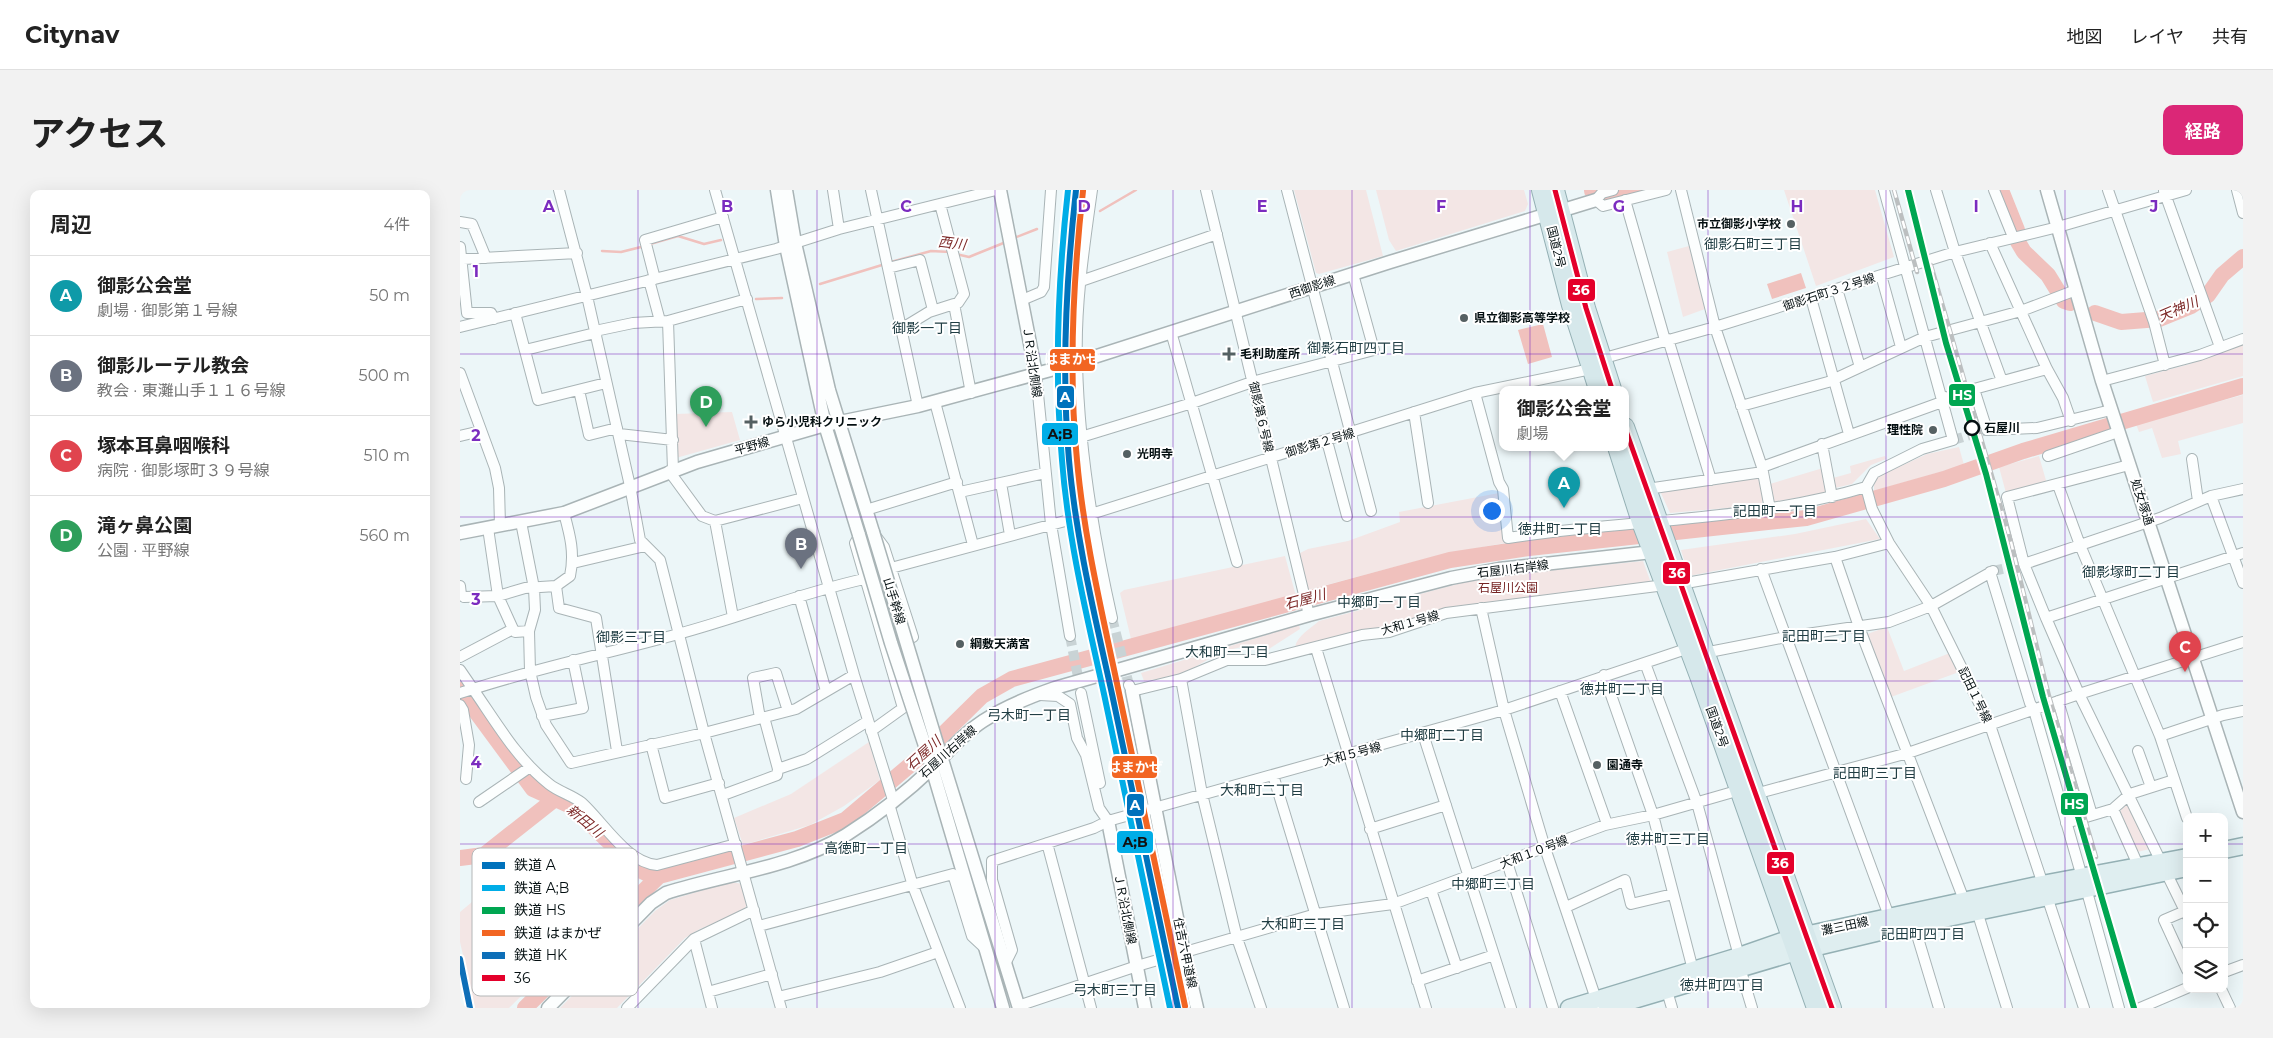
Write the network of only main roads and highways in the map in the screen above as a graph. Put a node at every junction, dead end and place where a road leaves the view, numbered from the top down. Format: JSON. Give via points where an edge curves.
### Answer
{"nodes":[{"id":1,"x":1541,"y":190,"type":"edge"},
{"id":2,"x":1555,"y":190,"type":"edge"},
{"id":3,"x":1554,"y":212,"type":"junction"},
{"id":4,"x":1596,"y":364,"type":"junction"},
{"id":5,"x":1598,"y":386,"type":"edge"},
{"id":6,"x":1610,"y":386,"type":"edge"},
{"id":7,"x":1629,"y":438,"type":"edge"},
{"id":8,"x":1619,"y":451,"type":"edge"},
{"id":9,"x":1655,"y":535,"type":"junction"},
{"id":10,"x":2243,"y":846,"type":"edge"},
{"id":11,"x":2228,"y":849,"type":"edge"},
{"id":12,"x":2183,"y":858,"type":"edge"},
{"id":13,"x":2243,"y":858,"type":"edge"},
{"id":14,"x":2228,"y":860,"type":"edge"},
{"id":15,"x":2164,"y":866,"type":"junction"},
{"id":16,"x":2183,"y":868,"type":"edge"},
{"id":17,"x":2084,"y":882,"type":"junction"},
{"id":18,"x":1970,"y":906,"type":"junction"},
{"id":19,"x":1801,"y":943,"type":"junction"},
{"id":20,"x":1740,"y":962,"type":"junction"},
{"id":21,"x":1601,"y":1005,"type":"edge"},
{"id":22,"x":1568,"y":1008,"type":"edge"},
{"id":23,"x":1816,"y":1008,"type":"edge"},
{"id":24,"x":1832,"y":1008,"type":"edge"}],
"edges":[{"from":1,"to":3,"type":"highway","name":"国道2号"},
{"from":2,"to":3,"type":"highway","name":"国道2号"},
{"from":3,"to":4,"type":"highway","name":"国道2号"},
{"from":4,"to":5,"type":"highway","name":"国道2号"},
{"from":4,"to":6,"type":"highway","name":"国道2号"},
{"from":7,"to":9,"type":"highway","name":"国道2号","via":[[1647,488]]},
{"from":8,"to":9,"type":"highway","name":"国道2号"},
{"from":9,"to":19,"type":"highway","name":"国道2号"},
{"from":10,"to":11,"type":"main road"},
{"from":12,"to":15,"type":"main road","name":"灘三田線"},
{"from":13,"to":14,"type":"main road"},
{"from":15,"to":16,"type":"main road","name":"灘三田線"},
{"from":15,"to":17,"type":"main road","name":"灘三田線"},
{"from":15,"to":17,"type":"main road","name":"灘三田線","via":[[2138,865]]},
{"from":17,"to":18,"type":"main road","name":"灘三田線"},
{"from":18,"to":19,"type":"main road","name":"灘三田線","via":[[1914,925]]},
{"from":18,"to":19,"type":"main road","name":"灘三田線","via":[[1889,916]]},
{"from":19,"to":20,"type":"main road","name":"灘三田線"},
{"from":19,"to":23,"type":"highway","name":"国道2号"},
{"from":19,"to":24,"type":"highway","name":"国道2号"},
{"from":20,"to":21,"type":"main road","name":"灘三田線","via":[[1667,991]]},
{"from":20,"to":21,"type":"main road","name":"灘三田線","via":[[1693,970]]},
{"from":21,"to":22,"type":"main road","name":"灘三田線"}]}
